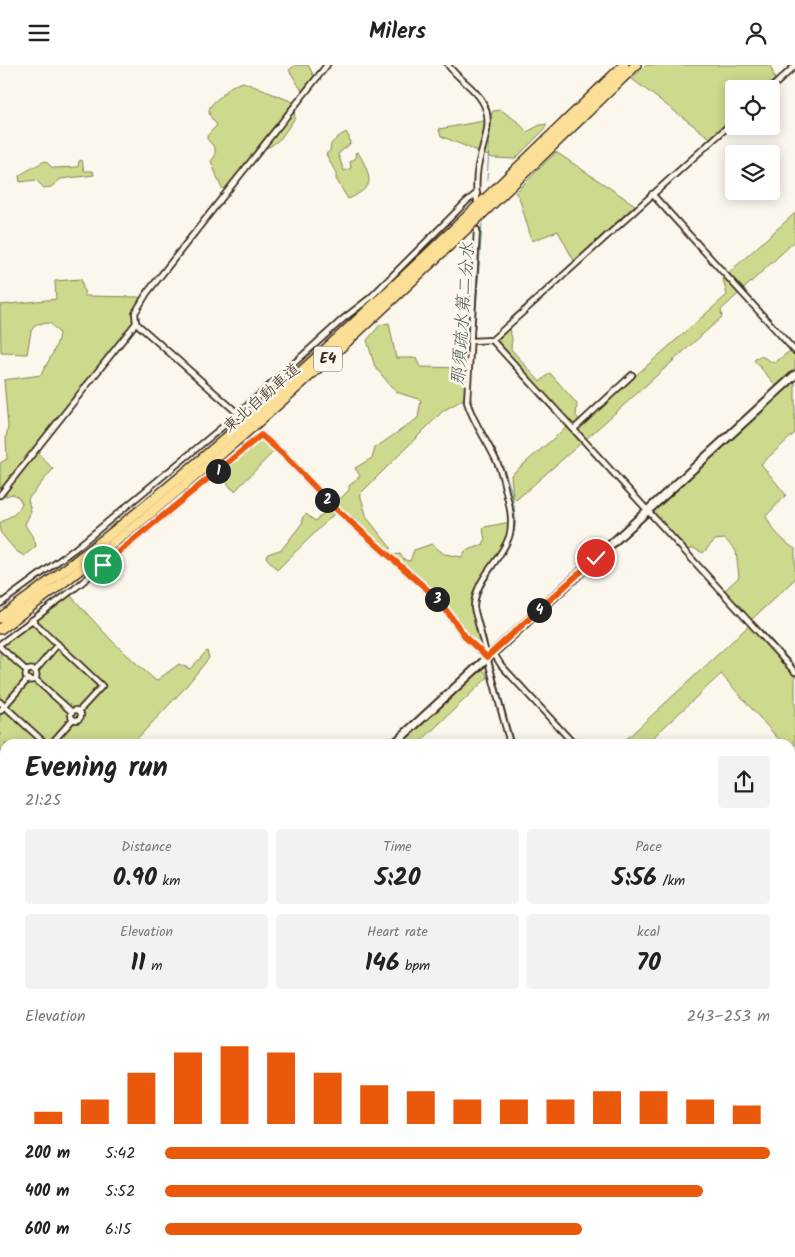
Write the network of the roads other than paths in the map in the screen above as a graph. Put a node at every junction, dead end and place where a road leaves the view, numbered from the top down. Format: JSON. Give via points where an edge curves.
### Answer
{"nodes":[{"id":1,"x":327,"y":65,"type":"edge"},
{"id":2,"x":448,"y":65,"type":"edge"},
{"id":3,"x":624,"y":65,"type":"edge"},
{"id":4,"x":636,"y":65,"type":"edge"},
{"id":5,"x":795,"y":66,"type":"edge"},
{"id":6,"x":780,"y":80,"type":"edge"},
{"id":7,"x":725,"y":129,"type":"edge"},
{"id":8,"x":476,"y":193,"type":"junction"},
{"id":9,"x":652,"y":194,"type":"junction"},
{"id":10,"x":477,"y":201,"type":"dead end"},
{"id":11,"x":477,"y":230,"type":"dead end"},
{"id":12,"x":136,"y":323,"type":"junction"},
{"id":13,"x":471,"y":341,"type":"junction"},
{"id":14,"x":492,"y":341,"type":"junction"},
{"id":15,"x":795,"y":351,"type":"edge"},
{"id":16,"x":632,"y":375,"type":"dead end"},
{"id":17,"x":795,"y":375,"type":"edge"},
{"id":18,"x":240,"y":415,"type":"junction"},
{"id":19,"x":574,"y":429,"type":"junction"},
{"id":20,"x":0,"y":495,"type":"edge"},
{"id":21,"x":648,"y":510,"type":"junction"},
{"id":22,"x":0,"y":604,"type":"edge"},
{"id":23,"x":0,"y":619,"type":"edge"},
{"id":24,"x":32,"y":620,"type":"junction"},
{"id":25,"x":0,"y":629,"type":"edge"},
{"id":26,"x":58,"y":644,"type":"junction"},
{"id":27,"x":0,"y":645,"type":"edge"},
{"id":28,"x":490,"y":655,"type":"junction"},
{"id":29,"x":27,"y":671,"type":"junction"},
{"id":30,"x":35,"y":671,"type":"junction"},
{"id":31,"x":795,"y":672,"type":"edge"},
{"id":32,"x":28,"y":679,"type":"junction"},
{"id":33,"x":35,"y":679,"type":"junction"},
{"id":34,"x":0,"y":702,"type":"edge"},
{"id":35,"x":5,"y":706,"type":"junction"},
{"id":36,"x":0,"y":711,"type":"edge"},
{"id":37,"x":79,"y":711,"type":"junction"},
{"id":38,"x":72,"y":712,"type":"junction"},
{"id":39,"x":72,"y":719,"type":"junction"},
{"id":40,"x":41,"y":739,"type":"edge"},
{"id":41,"x":55,"y":739,"type":"edge"},
{"id":42,"x":399,"y":739,"type":"edge"},
{"id":43,"x":509,"y":739,"type":"edge"},
{"id":44,"x":569,"y":739,"type":"edge"}],
"edges":[{"from":1,"to":12,"type":"street","via":[[140,303],[135,313]]},
{"from":2,"to":8,"type":"street","via":[[479,96],[487,114],[486,140],[479,162]]},
{"from":3,"to":23,"type":"highway","name":"東北自動車道","number":"E4","via":[[430,253],[246,421],[90,551]]},
{"from":4,"to":25,"type":"highway","name":"東北自動車道","number":"E4","via":[[484,213],[266,415],[96,557]]},
{"from":5,"to":6,"type":"street"},
{"from":7,"to":9,"type":"street"},
{"from":8,"to":10,"type":"street"},
{"from":8,"to":18,"type":"street","via":[[370,298]]},
{"from":9,"to":14,"type":"street"},
{"from":9,"to":15,"type":"street"},
{"from":11,"to":13,"type":"street"},
{"from":12,"to":18,"type":"street"},
{"from":12,"to":20,"type":"street"},
{"from":13,"to":14,"type":"street"},
{"from":13,"to":28,"type":"street","via":[[467,402],[499,466],[511,519],[508,539],[474,602]]},
{"from":14,"to":19,"type":"street"},
{"from":16,"to":19,"type":"street"},
{"from":17,"to":21,"type":"street"},
{"from":18,"to":22,"type":"street","via":[[112,521]]},
{"from":19,"to":21,"type":"street"},
{"from":21,"to":28,"type":"street"},
{"from":21,"to":31,"type":"street"},
{"from":24,"to":26,"type":"street"},
{"from":24,"to":27,"type":"street"},
{"from":24,"to":28,"type":"street","via":[[261,435],[335,508],[438,599],[467,639]]},
{"from":26,"to":30,"type":"street"},
{"from":26,"to":37,"type":"street","via":[[102,686]]},
{"from":27,"to":29,"type":"street"},
{"from":28,"to":42,"type":"street"},
{"from":28,"to":43,"type":"street"},
{"from":28,"to":44,"type":"street"},
{"from":29,"to":30,"type":"street"},
{"from":29,"to":32,"type":"street"},
{"from":30,"to":33,"type":"street"},
{"from":32,"to":33,"type":"street"},
{"from":32,"to":35,"type":"street"},
{"from":33,"to":38,"type":"street"},
{"from":34,"to":35,"type":"street"},
{"from":35,"to":36,"type":"street"},
{"from":35,"to":40,"type":"street"},
{"from":37,"to":38,"type":"street"},
{"from":37,"to":39,"type":"street","via":[[80,718],[77,721]]},
{"from":38,"to":39,"type":"street"},
{"from":39,"to":41,"type":"street"}]}
